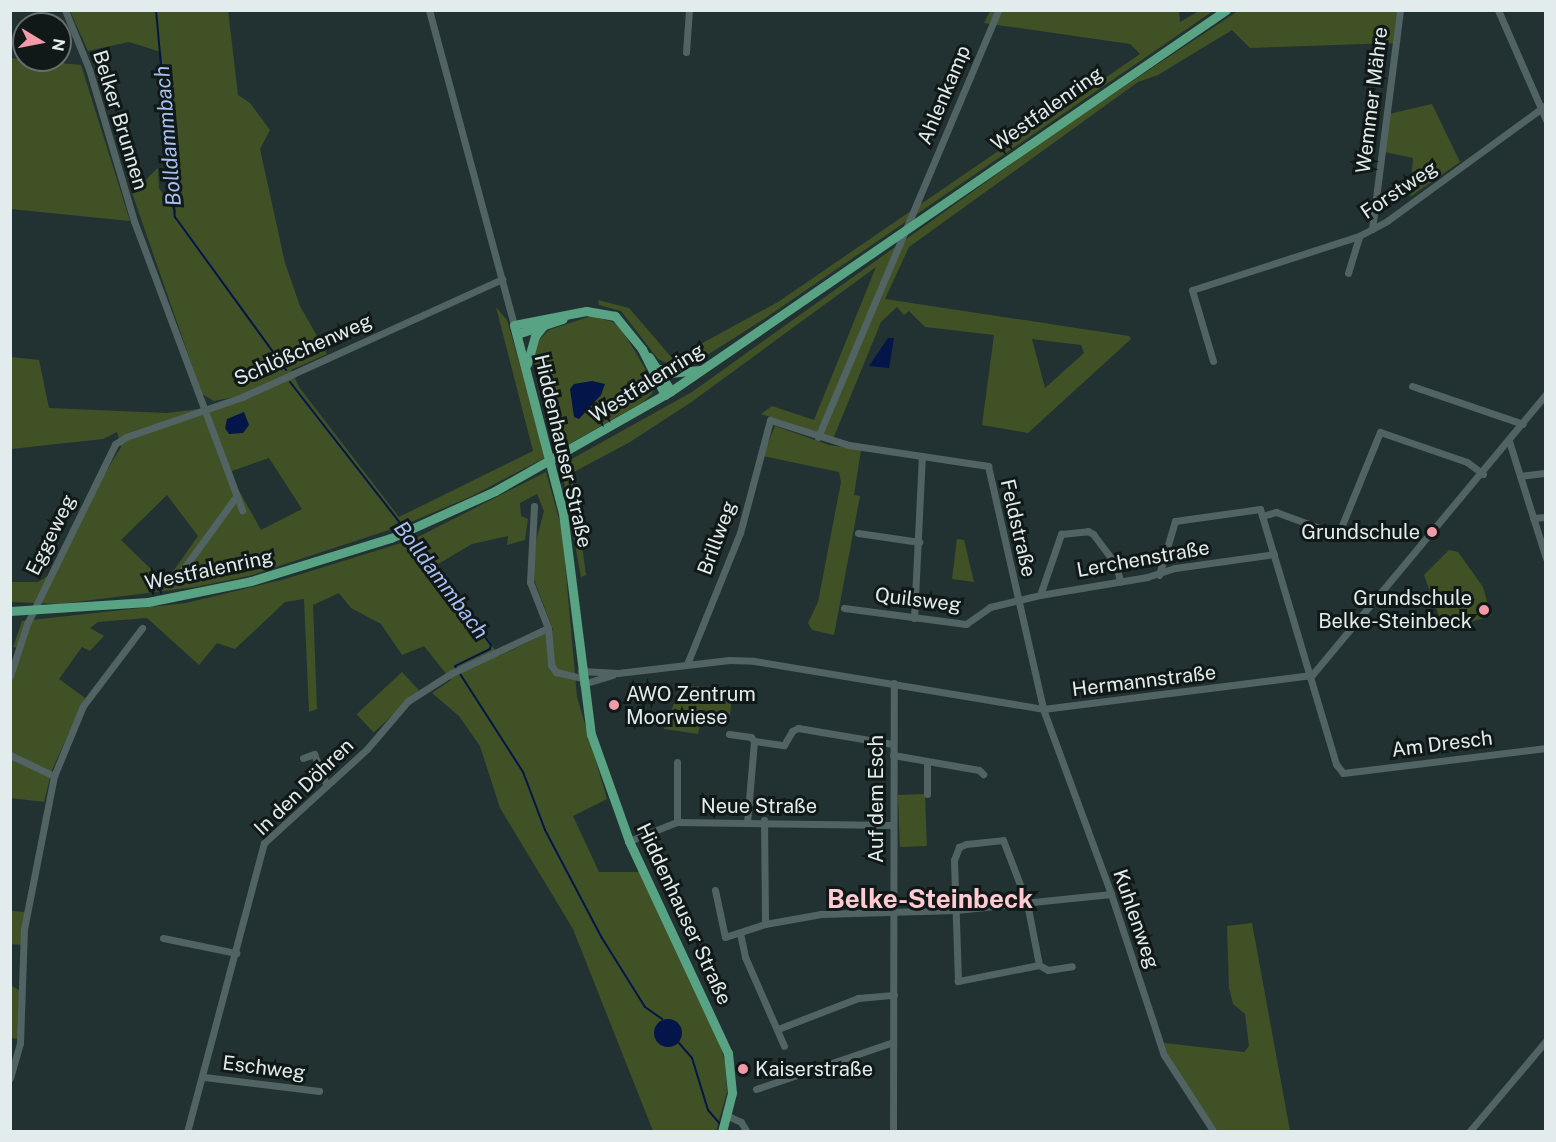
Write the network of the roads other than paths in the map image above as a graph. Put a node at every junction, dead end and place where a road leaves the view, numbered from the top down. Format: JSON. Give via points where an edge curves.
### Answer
{"nodes":[{"id":1,"x":65,"y":10,"type":"edge"},
{"id":2,"x":429,"y":10,"type":"edge"},
{"id":3,"x":689,"y":10,"type":"edge"},
{"id":4,"x":998,"y":10,"type":"edge"},
{"id":5,"x":1226,"y":10,"type":"edge"},
{"id":6,"x":1400,"y":10,"type":"edge"},
{"id":7,"x":1498,"y":10,"type":"edge"},
{"id":8,"x":686,"y":52,"type":"dead end"},
{"id":9,"x":1543,"y":107,"type":"edge"},
{"id":10,"x":1545,"y":120,"type":"edge"},
{"id":11,"x":1372,"y":229,"type":"junction"},
{"id":12,"x":1359,"y":236,"type":"junction"},
{"id":13,"x":1348,"y":273,"type":"dead end"},
{"id":14,"x":502,"y":279,"type":"junction"},
{"id":15,"x":572,"y":314,"type":"junction"},
{"id":16,"x":543,"y":326,"type":"junction"},
{"id":17,"x":515,"y":329,"type":"junction"},
{"id":18,"x":642,"y":349,"type":"junction"},
{"id":19,"x":1213,"y":361,"type":"dead end"},
{"id":20,"x":526,"y":368,"type":"junction"},
{"id":21,"x":660,"y":369,"type":"junction"},
{"id":22,"x":705,"y":369,"type":"junction"},
{"id":23,"x":1412,"y":386,"type":"dead end"},
{"id":24,"x":668,"y":393,"type":"junction"},
{"id":25,"x":1545,"y":394,"type":"edge"},
{"id":26,"x":204,"y":409,"type":"junction"},
{"id":27,"x":770,"y":420,"type":"joint"},
{"id":28,"x":1523,"y":424,"type":"junction"},
{"id":29,"x":818,"y":437,"type":"junction"},
{"id":30,"x":1509,"y":441,"type":"junction"},
{"id":31,"x":115,"y":444,"type":"joint"},
{"id":32,"x":922,"y":456,"type":"junction"},
{"id":33,"x":1545,"y":473,"type":"edge"},
{"id":34,"x":1483,"y":474,"type":"junction"},
{"id":35,"x":1520,"y":476,"type":"junction"},
{"id":36,"x":235,"y":498,"type":"junction"},
{"id":37,"x":534,"y":506,"type":"dead end"},
{"id":38,"x":242,"y":510,"type":"dead end"},
{"id":39,"x":1261,"y":513,"type":"junction"},
{"id":40,"x":1545,"y":517,"type":"edge"},
{"id":41,"x":1533,"y":518,"type":"junction"},
{"id":42,"x":858,"y":533,"type":"dead end"},
{"id":43,"x":919,"y":542,"type":"junction"},
{"id":44,"x":1274,"y":554,"type":"junction"},
{"id":45,"x":1545,"y":558,"type":"edge"},
{"id":46,"x":179,"y":574,"type":"dead end"},
{"id":47,"x":1159,"y":575,"type":"junction"},
{"id":48,"x":1120,"y":582,"type":"junction"},
{"id":49,"x":1040,"y":595,"type":"junction"},
{"id":50,"x":1018,"y":601,"type":"junction"},
{"id":51,"x":844,"y":608,"type":"dead end"},
{"id":52,"x":10,"y":611,"type":"edge"},
{"id":53,"x":914,"y":618,"type":"junction"},
{"id":54,"x":142,"y":628,"type":"dead end"},
{"id":55,"x":548,"y":628,"type":"junction"},
{"id":56,"x":687,"y":664,"type":"junction"},
{"id":57,"x":618,"y":673,"type":"junction"},
{"id":58,"x":1311,"y":675,"type":"junction"},
{"id":59,"x":10,"y":676,"type":"edge"},
{"id":60,"x":582,"y":678,"type":"junction"},
{"id":61,"x":894,"y":683,"type":"junction"},
{"id":62,"x":1043,"y":709,"type":"junction"},
{"id":63,"x":729,"y":734,"type":"dead end"},
{"id":64,"x":754,"y":741,"type":"junction"},
{"id":65,"x":893,"y":744,"type":"junction"},
{"id":66,"x":1545,"y":748,"type":"edge"},
{"id":67,"x":10,"y":755,"type":"edge"},
{"id":68,"x":893,"y":755,"type":"junction"},
{"id":69,"x":303,"y":758,"type":"dead end"},
{"id":70,"x":927,"y":761,"type":"junction"},
{"id":71,"x":677,"y":762,"type":"dead end"},
{"id":72,"x":983,"y":774,"type":"dead end"},
{"id":73,"x":54,"y":776,"type":"junction"},
{"id":74,"x":326,"y":784,"type":"junction"},
{"id":75,"x":927,"y":794,"type":"dead end"},
{"id":76,"x":764,"y":820,"type":"junction"},
{"id":77,"x":677,"y":822,"type":"junction"},
{"id":78,"x":747,"y":823,"type":"junction"},
{"id":79,"x":892,"y":825,"type":"junction"},
{"id":80,"x":629,"y":841,"type":"junction"},
{"id":81,"x":715,"y":890,"type":"dead end"},
{"id":82,"x":1111,"y":894,"type":"junction"},
{"id":83,"x":1027,"y":903,"type":"junction"},
{"id":84,"x":893,"y":910,"type":"junction"},
{"id":85,"x":956,"y":910,"type":"junction"},
{"id":86,"x":765,"y":924,"type":"junction"},
{"id":87,"x":740,"y":933,"type":"junction"},
{"id":88,"x":163,"y":938,"type":"dead end"},
{"id":89,"x":236,"y":952,"type":"junction"},
{"id":90,"x":1039,"y":965,"type":"junction"},
{"id":91,"x":1072,"y":966,"type":"dead end"},
{"id":92,"x":894,"y":995,"type":"junction"},
{"id":93,"x":777,"y":1029,"type":"junction"},
{"id":94,"x":1545,"y":1041,"type":"edge"},
{"id":95,"x":893,"y":1042,"type":"junction"},
{"id":96,"x":784,"y":1046,"type":"dead end"},
{"id":97,"x":204,"y":1077,"type":"junction"},
{"id":98,"x":10,"y":1078,"type":"edge"},
{"id":99,"x":756,"y":1089,"type":"dead end"},
{"id":100,"x":320,"y":1091,"type":"dead end"},
{"id":101,"x":726,"y":1123,"type":"edge"},
{"id":102,"x":187,"y":1131,"type":"edge"},
{"id":103,"x":747,"y":1131,"type":"edge"},
{"id":104,"x":893,"y":1131,"type":"edge"},
{"id":105,"x":1214,"y":1131,"type":"edge"},
{"id":106,"x":1469,"y":1131,"type":"edge"}],
"edges":[{"from":1,"to":26,"type":"street","name":"Belker Brunnen","via":[[89,69],[134,221]]},
{"from":2,"to":14,"type":"street","name":"Hiddenhauser Straße"},
{"from":3,"to":8,"type":"street"},
{"from":4,"to":29,"type":"street","name":"Ahlenkamp"},
{"from":5,"to":22,"type":"main road","name":"Westfalenring","via":[[1071,113]]},
{"from":6,"to":11,"type":"street","name":"Wemmer Mähre"},
{"from":7,"to":9,"type":"street"},
{"from":9,"to":10,"type":"street"},
{"from":9,"to":11,"type":"street","name":"Forstweg"},
{"from":11,"to":12,"type":"street","name":"Forstweg"},
{"from":12,"to":13,"type":"street"},
{"from":12,"to":19,"type":"street","name":"Forstweg","via":[[1192,290]]},
{"from":14,"to":17,"type":"street","name":"Hiddenhauser Straße"},
{"from":14,"to":26,"type":"street","name":"Schlößchenweg","via":[[242,396]]},
{"from":15,"to":16,"type":"main road"},
{"from":15,"to":17,"type":"main road"},
{"from":15,"to":18,"type":"main road","via":[[600,311],[615,316]]},
{"from":16,"to":17,"type":"main road"},
{"from":16,"to":20,"type":"main road","via":[[535,336]]},
{"from":17,"to":20,"type":"main road","name":"Hiddenhauser Straße"},
{"from":18,"to":21,"type":"main road"},
{"from":18,"to":24,"type":"main road"},
{"from":20,"to":60,"type":"main road","name":"Hiddenhauser Straße","via":[[568,547]]},
{"from":21,"to":22,"type":"main road","via":[[670,374]]},
{"from":21,"to":24,"type":"main road"},
{"from":22,"to":24,"type":"main road","name":"Westfalenring"},
{"from":23,"to":28,"type":"street"},
{"from":24,"to":52,"type":"main road","name":"Westfalenring","via":[[544,466],[456,510],[340,556],[204,592],[139,603]]},
{"from":25,"to":28,"type":"street"},
{"from":26,"to":31,"type":"street","name":"Schlößchenweg"},
{"from":26,"to":36,"type":"street","name":"Belker Brunnen"},
{"from":27,"to":29,"type":"street","name":"Feldstraße"},
{"from":27,"to":56,"type":"street","name":"Brillweg","via":[[740,533]]},
{"from":28,"to":30,"type":"street"},
{"from":29,"to":32,"type":"street","name":"Feldstraße"},
{"from":30,"to":34,"type":"street"},
{"from":30,"to":35,"type":"street"},
{"from":31,"to":59,"type":"street","name":"Eggeweg","via":[[27,624]]},
{"from":32,"to":43,"type":"street"},
{"from":32,"to":50,"type":"street","name":"Feldstraße","via":[[988,466]]},
{"from":33,"to":35,"type":"street"},
{"from":34,"to":39,"type":"street","via":[[1467,462],[1380,432],[1340,530],[1333,532],[1276,512]]},
{"from":34,"to":58,"type":"street"},
{"from":35,"to":41,"type":"street"},
{"from":36,"to":38,"type":"street","name":"Belker Brunnen"},
{"from":36,"to":46,"type":"street"},
{"from":37,"to":55,"type":"street","name":"Hiddenhauser Straße","via":[[530,582]]},
{"from":39,"to":44,"type":"street"},
{"from":39,"to":47,"type":"street","via":[[1175,521]]},
{"from":40,"to":41,"type":"street"},
{"from":41,"to":45,"type":"street"},
{"from":42,"to":43,"type":"street"},
{"from":43,"to":53,"type":"street"},
{"from":44,"to":47,"type":"street","name":"Lerchenstraße","via":[[1175,568]]},
{"from":44,"to":58,"type":"street"},
{"from":47,"to":48,"type":"street","name":"Lerchenstraße"},
{"from":48,"to":49,"type":"street","name":"Lerchenstraße"},
{"from":48,"to":49,"type":"street","via":[[1116,564],[1093,534],[1061,534]]},
{"from":49,"to":50,"type":"street","name":"Lerchenstraße"},
{"from":50,"to":53,"type":"street","name":"Quilsweg","via":[[990,606],[966,624]]},
{"from":50,"to":62,"type":"street","name":"Feldstraße"},
{"from":51,"to":53,"type":"street","name":"Quilsweg"},
{"from":54,"to":73,"type":"street","via":[[83,706]]},
{"from":55,"to":60,"type":"street","via":[[551,665],[556,672]]},
{"from":55,"to":74,"type":"street","name":"In den Döhren","via":[[455,672],[408,701],[367,749]]},
{"from":56,"to":57,"type":"street","name":"Hermannstraße"},
{"from":56,"to":61,"type":"street","name":"Hermannstraße","via":[[754,661]]},
{"from":57,"to":60,"type":"street","name":"Hermannstraße"},
{"from":57,"to":60,"type":"street","name":"Hermannstraße"},
{"from":58,"to":62,"type":"street","name":"Hermannstraße"},
{"from":58,"to":66,"type":"street","name":"Am Dresch","via":[[1336,764],[1343,773]]},
{"from":60,"to":80,"type":"main road","name":"Hiddenhauser Straße","via":[[605,780]]},
{"from":61,"to":62,"type":"street","name":"Hermannstraße"},
{"from":61,"to":65,"type":"street","name":"Auf dem Esch"},
{"from":62,"to":82,"type":"street","name":"Kuhlenweg"},
{"from":63,"to":64,"type":"street","via":[[751,737]]},
{"from":64,"to":65,"type":"street","via":[[784,745],[798,728]]},
{"from":64,"to":78,"type":"street"},
{"from":65,"to":68,"type":"street","name":"Auf dem Esch"},
{"from":67,"to":73,"type":"street"},
{"from":68,"to":70,"type":"street"},
{"from":68,"to":79,"type":"street","name":"Auf dem Esch"},
{"from":69,"to":74,"type":"street","via":[[314,754]]},
{"from":70,"to":72,"type":"street"},
{"from":70,"to":75,"type":"street"},
{"from":71,"to":77,"type":"street"},
{"from":73,"to":98,"type":"street","via":[[24,929],[21,1037]]},
{"from":74,"to":89,"type":"street","name":"In den Döhren","via":[[264,843]]},
{"from":76,"to":78,"type":"street","name":"Neue Straße"},
{"from":76,"to":79,"type":"street","name":"Neue Straße"},
{"from":76,"to":86,"type":"street"},
{"from":77,"to":78,"type":"street","name":"Neue Straße"},
{"from":77,"to":80,"type":"street","name":"Neue Straße"},
{"from":79,"to":84,"type":"street","name":"Auf dem Esch"},
{"from":80,"to":101,"type":"main road","name":"Hiddenhauser Straße","via":[[725,1045],[732,1076]]},
{"from":81,"to":87,"type":"street","via":[[725,937]]},
{"from":82,"to":83,"type":"street"},
{"from":82,"to":105,"type":"street","name":"Kuhlenweg","via":[[1164,1055]]},
{"from":83,"to":85,"type":"street"},
{"from":83,"to":85,"type":"street","via":[[1003,840],[959,847],[954,860]]},
{"from":83,"to":90,"type":"street"},
{"from":84,"to":85,"type":"street"},
{"from":84,"to":86,"type":"street","via":[[821,914]]},
{"from":84,"to":92,"type":"street","name":"Auf dem Esch"},
{"from":85,"to":90,"type":"street","via":[[958,981]]},
{"from":86,"to":87,"type":"street"},
{"from":87,"to":93,"type":"street","via":[[748,966]]},
{"from":88,"to":89,"type":"street"},
{"from":89,"to":97,"type":"street","name":"In den Döhren"},
{"from":90,"to":91,"type":"street","via":[[1048,970]]},
{"from":92,"to":93,"type":"street","via":[[858,998]]},
{"from":92,"to":95,"type":"street","name":"Auf dem Esch"},
{"from":93,"to":96,"type":"street"},
{"from":94,"to":106,"type":"street"},
{"from":95,"to":99,"type":"street"},
{"from":95,"to":104,"type":"street","name":"Auf dem Esch"},
{"from":97,"to":100,"type":"street","name":"Eschweg"},
{"from":97,"to":102,"type":"street","name":"In den Döhren"},
{"from":101,"to":103,"type":"street","via":[[741,1122]]}]}
